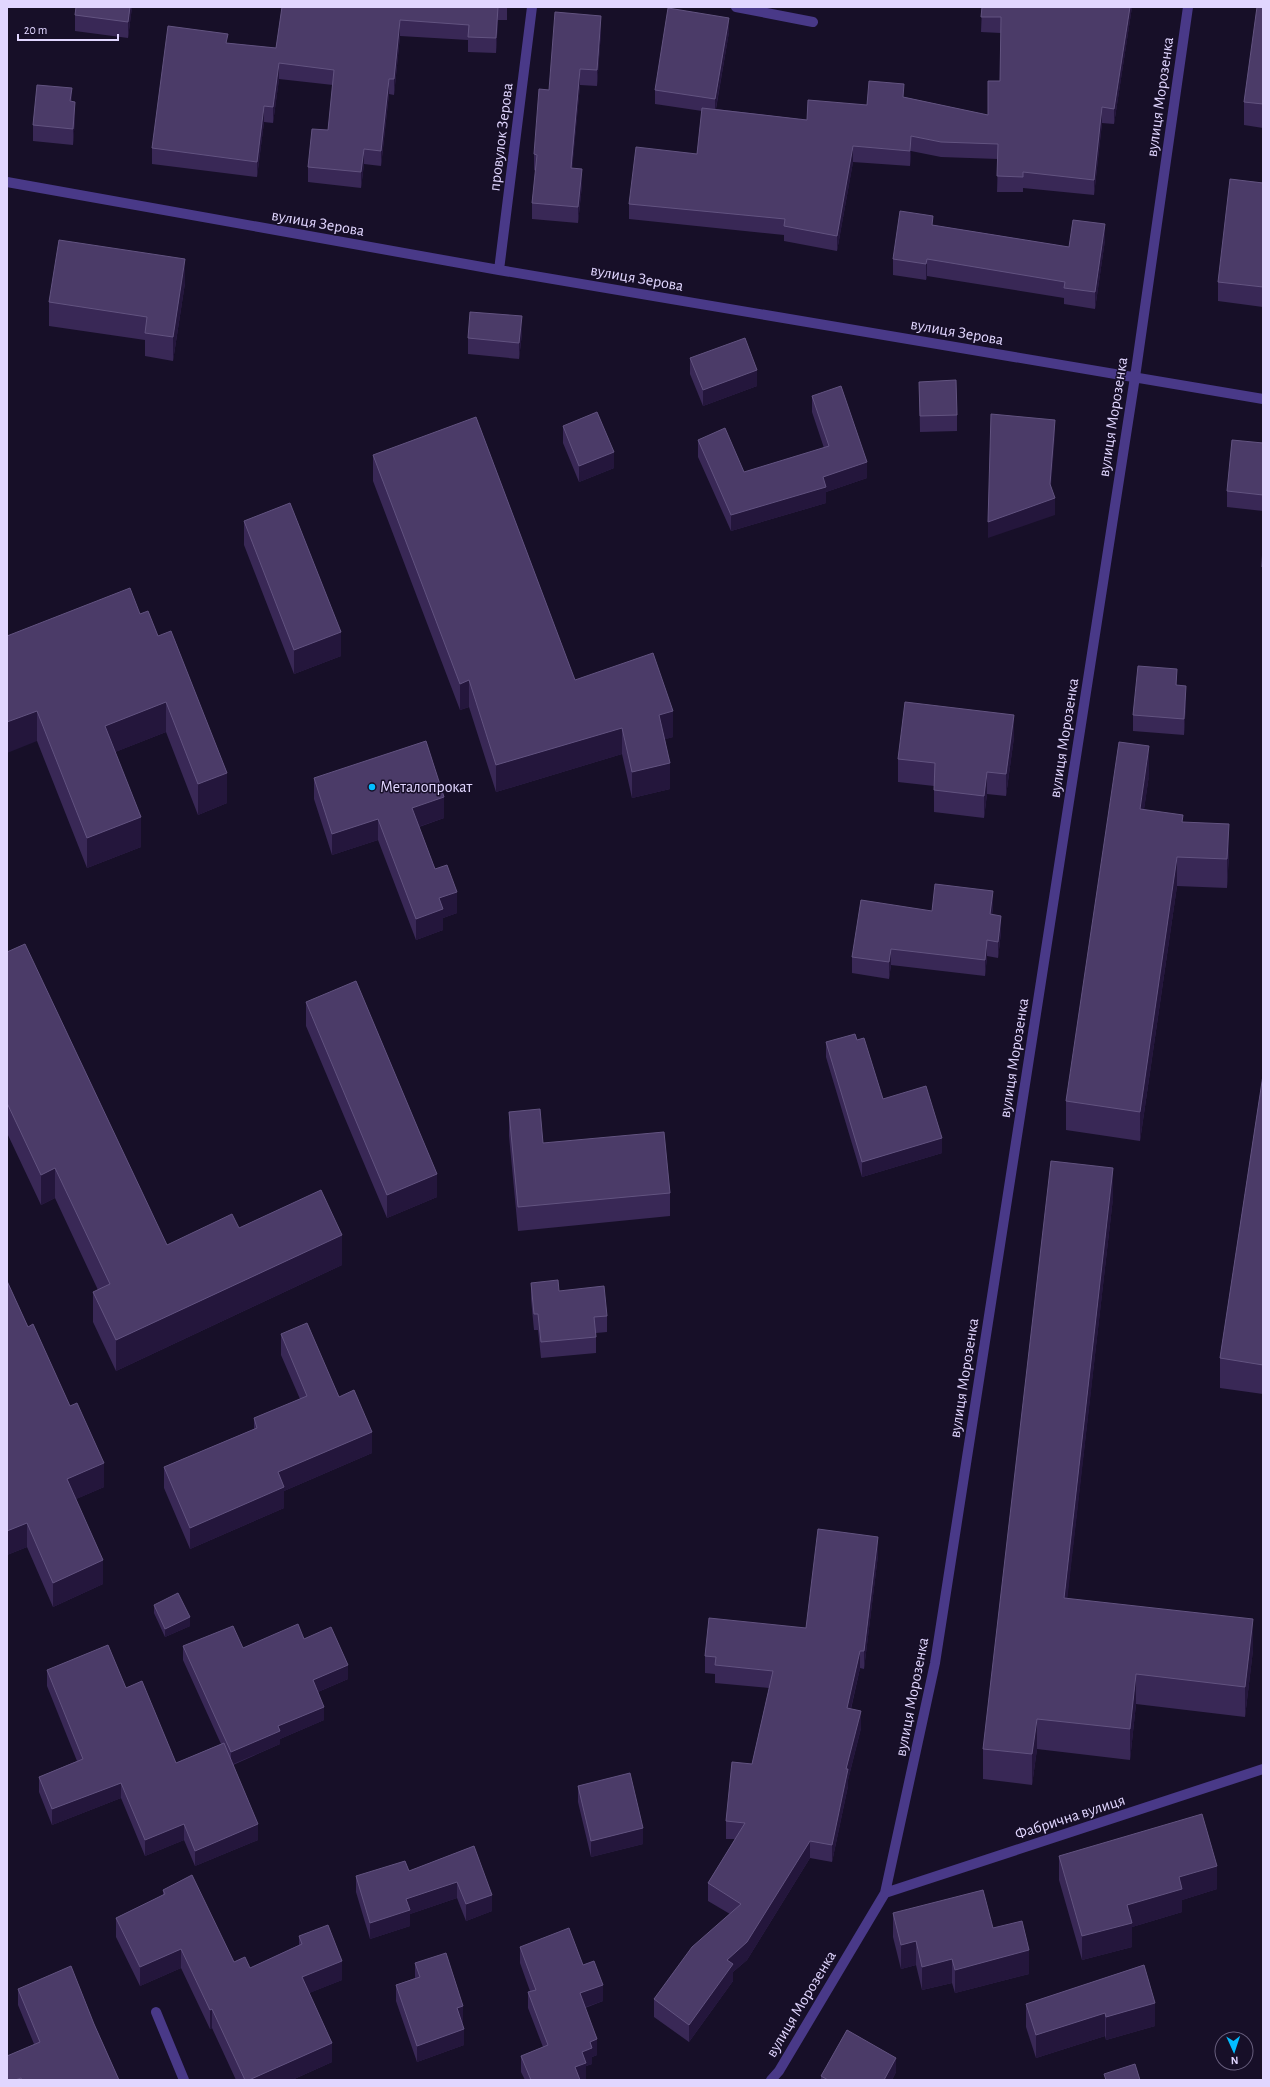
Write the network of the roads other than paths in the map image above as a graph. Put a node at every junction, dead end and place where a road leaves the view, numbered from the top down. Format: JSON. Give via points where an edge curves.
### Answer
{"nodes":[{"id":1,"x":532,"y":7,"type":"edge"},
{"id":2,"x":736,"y":7,"type":"edge"},
{"id":3,"x":1188,"y":7,"type":"edge"},
{"id":4,"x":813,"y":22,"type":"dead end"},
{"id":5,"x":7,"y":182,"type":"edge"},
{"id":6,"x":499,"y":270,"type":"junction"},
{"id":7,"x":1135,"y":377,"type":"junction"},
{"id":8,"x":1263,"y":399,"type":"edge"},
{"id":9,"x":1263,"y":1769,"type":"edge"},
{"id":10,"x":885,"y":1893,"type":"junction"},
{"id":11,"x":156,"y":2012,"type":"dead end"},
{"id":12,"x":184,"y":2080,"type":"edge"},
{"id":13,"x":771,"y":2080,"type":"edge"}],
"edges":[{"from":1,"to":6,"type":"street","name":"провулок Зерова"},
{"from":2,"to":4,"type":"street"},
{"from":3,"to":7,"type":"street","name":"вулиця Морозенка"},
{"from":5,"to":6,"type":"street","name":"вулиця Зерова"},
{"from":6,"to":7,"type":"street","name":"вулиця Зерова"},
{"from":7,"to":8,"type":"street","name":"вулиця Зерова"},
{"from":7,"to":10,"type":"street","name":"вулиця Морозенка","via":[[936,1663]]},
{"from":9,"to":10,"type":"street","name":"Фабрична вулиця"},
{"from":10,"to":13,"type":"street","name":"вулиця Морозенка","via":[[779,2071]]},
{"from":11,"to":12,"type":"street"}]}
